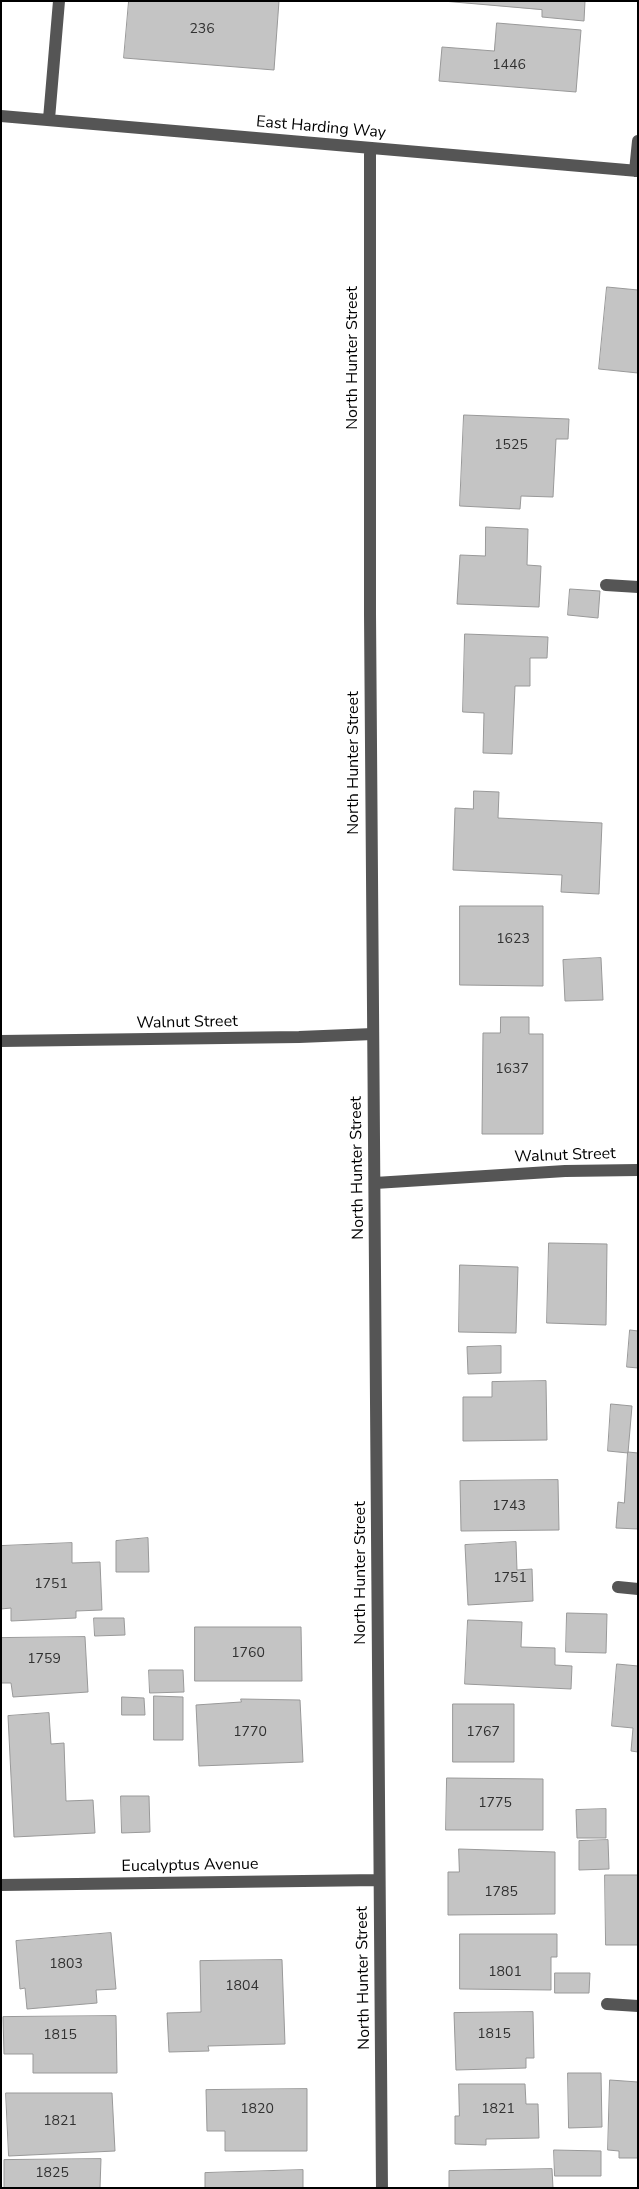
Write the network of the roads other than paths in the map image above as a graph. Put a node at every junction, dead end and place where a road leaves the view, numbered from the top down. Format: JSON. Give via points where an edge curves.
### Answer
{"nodes":[{"id":1,"x":59,"y":1,"type":"edge"},
{"id":2,"x":1,"y":116,"type":"edge"},
{"id":3,"x":49,"y":120,"type":"junction"},
{"id":4,"x":638,"y":141,"type":"edge"},
{"id":5,"x":370,"y":148,"type":"junction"},
{"id":6,"x":636,"y":171,"type":"edge"},
{"id":7,"x":606,"y":584,"type":"dead end"},
{"id":8,"x":638,"y":587,"type":"edge"},
{"id":9,"x":373,"y":1034,"type":"junction"},
{"id":10,"x":1,"y":1041,"type":"edge"},
{"id":11,"x":638,"y":1170,"type":"edge"},
{"id":12,"x":375,"y":1183,"type":"junction"},
{"id":13,"x":618,"y":1587,"type":"dead end"},
{"id":14,"x":638,"y":1588,"type":"edge"},
{"id":15,"x":379,"y":1880,"type":"junction"},
{"id":16,"x":1,"y":1885,"type":"edge"},
{"id":17,"x":607,"y":2004,"type":"dead end"},
{"id":18,"x":638,"y":2006,"type":"edge"},
{"id":19,"x":382,"y":2188,"type":"edge"}],
"edges":[{"from":1,"to":3,"type":"street"},
{"from":2,"to":3,"type":"street","name":"East Harding Way"},
{"from":3,"to":5,"type":"street","name":"East Harding Way"},
{"from":4,"to":6,"type":"street"},
{"from":5,"to":6,"type":"street","name":"East Harding Way"},
{"from":5,"to":9,"type":"street","name":"North Hunter Street"},
{"from":7,"to":8,"type":"street"},
{"from":9,"to":10,"type":"street","name":"Walnut Street"},
{"from":9,"to":12,"type":"street","name":"North Hunter Street"},
{"from":11,"to":12,"type":"street","name":"Walnut Street","via":[[565,1171]]},
{"from":12,"to":15,"type":"street","name":"North Hunter Street"},
{"from":13,"to":14,"type":"street"},
{"from":15,"to":16,"type":"street","name":"Eucalyptus Avenue"},
{"from":15,"to":19,"type":"street","name":"North Hunter Street"},
{"from":17,"to":18,"type":"street"}]}
